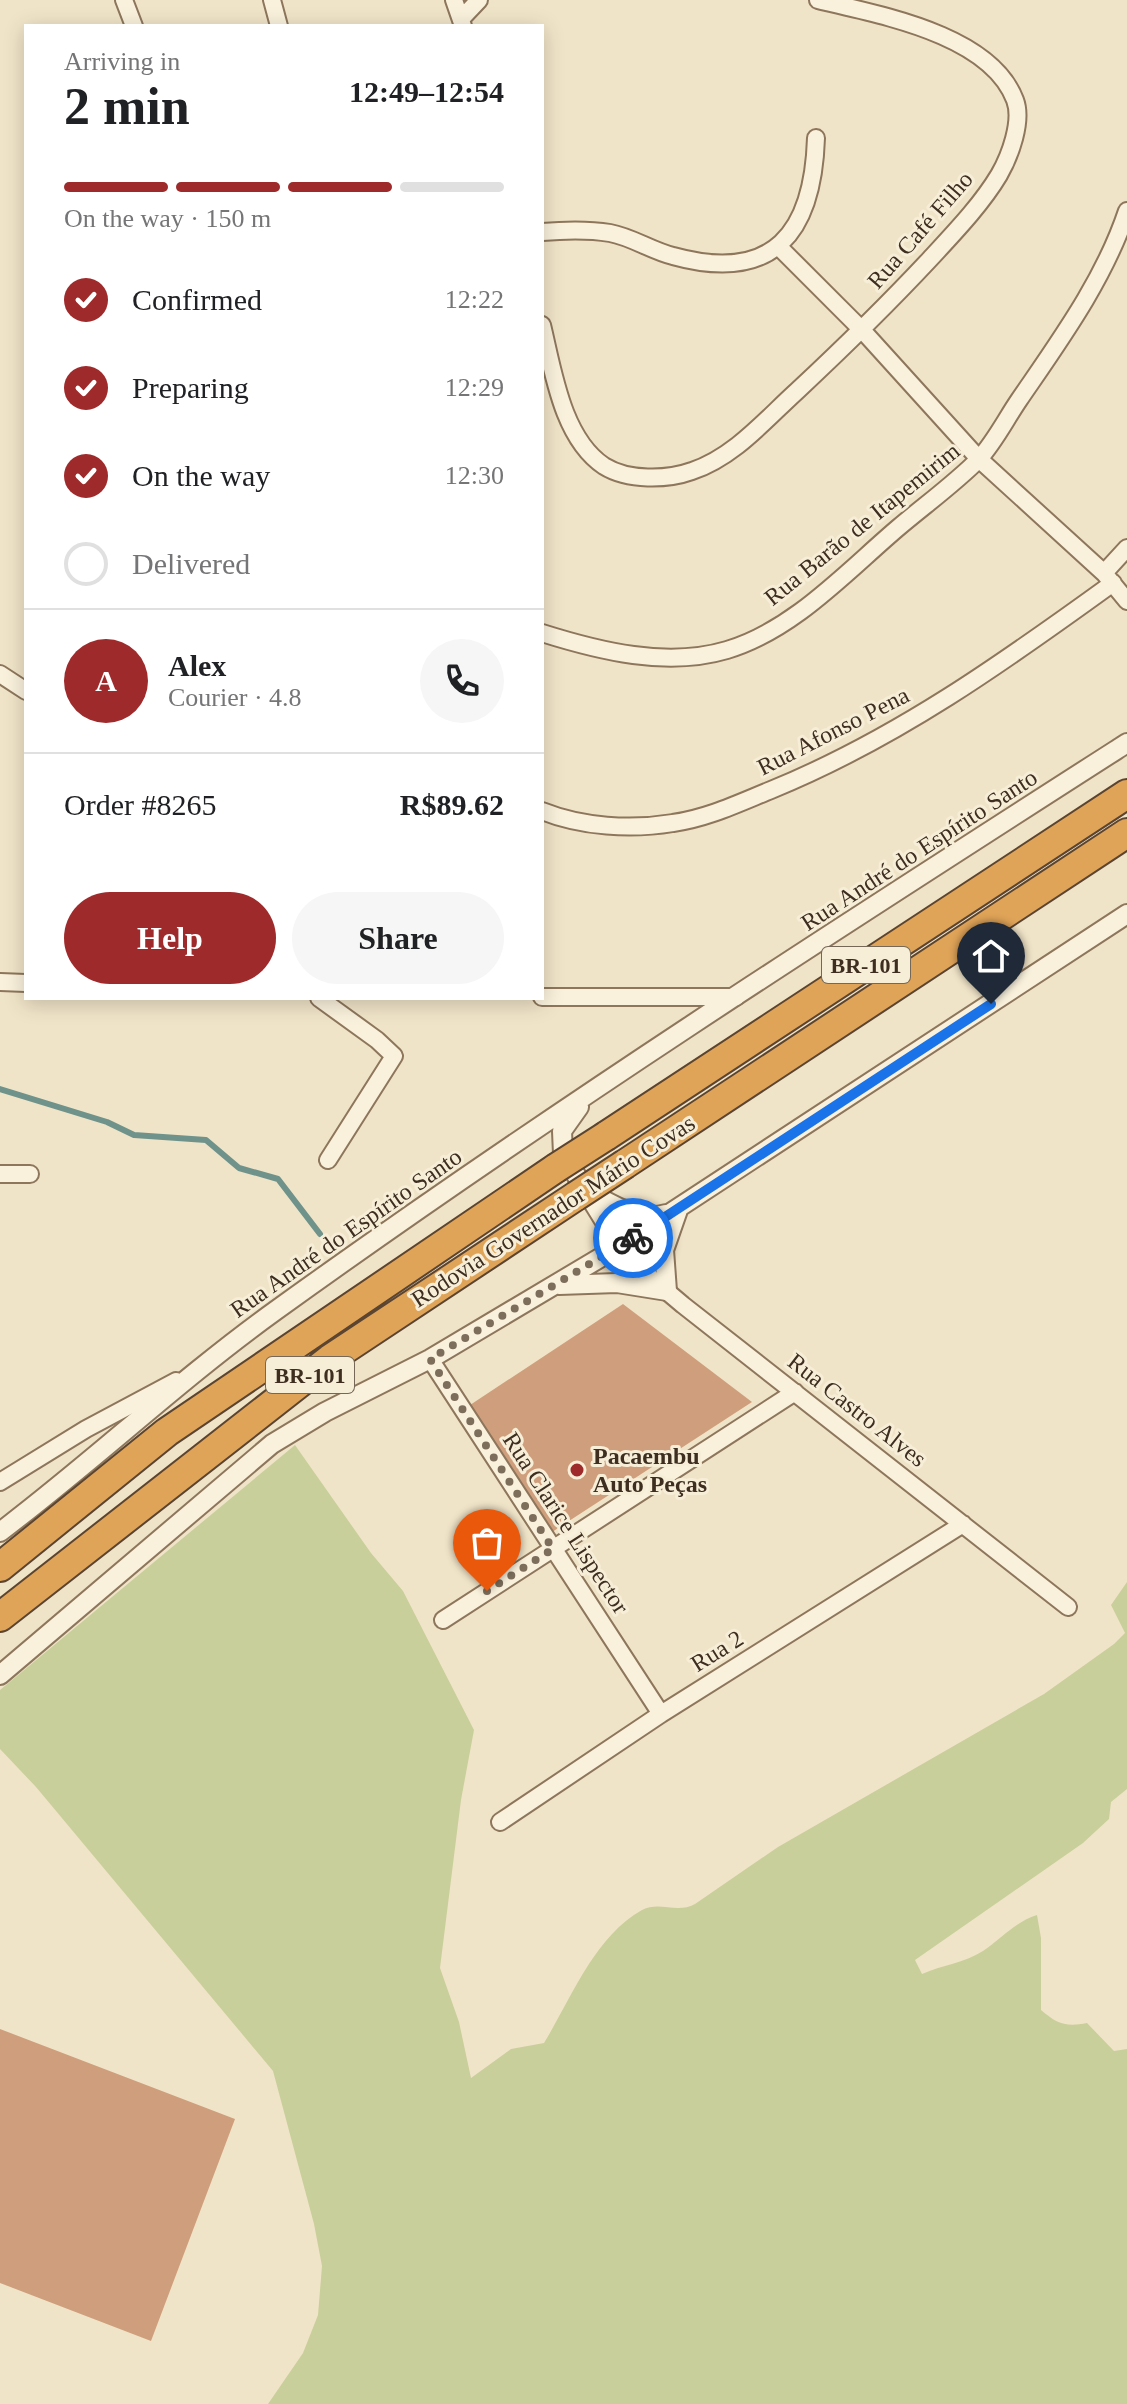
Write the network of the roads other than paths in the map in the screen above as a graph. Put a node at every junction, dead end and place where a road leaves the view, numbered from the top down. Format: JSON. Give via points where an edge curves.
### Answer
{"nodes":[{"id":1,"x":124,"y":0,"type":"edge"},
{"id":2,"x":272,"y":0,"type":"edge"},
{"id":3,"x":454,"y":0,"type":"edge"},
{"id":4,"x":479,"y":0,"type":"edge"},
{"id":5,"x":818,"y":0,"type":"edge"},
{"id":6,"x":462,"y":22,"type":"edge"},
{"id":7,"x":133,"y":24,"type":"edge"},
{"id":8,"x":278,"y":24,"type":"edge"},
{"id":9,"x":816,"y":138,"type":"dead end"},
{"id":10,"x":1127,"y":211,"type":"edge"},
{"id":11,"x":544,"y":232,"type":"edge"},
{"id":12,"x":780,"y":248,"type":"junction"},
{"id":13,"x":863,"y":331,"type":"junction"},
{"id":14,"x":544,"y":333,"type":"edge"},
{"id":15,"x":979,"y":459,"type":"junction"},
{"id":16,"x":1127,"y":548,"type":"edge"},
{"id":17,"x":1109,"y":578,"type":"junction"},
{"id":18,"x":1127,"y":601,"type":"edge"},
{"id":19,"x":544,"y":634,"type":"edge"},
{"id":20,"x":0,"y":674,"type":"edge"},
{"id":21,"x":23,"y":692,"type":"edge"},
{"id":22,"x":1127,"y":743,"type":"edge"},
{"id":23,"x":1127,"y":794,"type":"edge"},
{"id":24,"x":544,"y":812,"type":"edge"},
{"id":25,"x":1127,"y":833,"type":"edge"},
{"id":26,"x":1127,"y":914,"type":"edge"},
{"id":27,"x":0,"y":982,"type":"edge"},
{"id":28,"x":24,"y":983,"type":"edge"},
{"id":29,"x":544,"y":997,"type":"edge"},
{"id":30,"x":738,"y":997,"type":"junction"},
{"id":31,"x":324,"y":1000,"type":"edge"},
{"id":32,"x":594,"y":1090,"type":"junction"},
{"id":33,"x":328,"y":1160,"type":"dead end"},
{"id":34,"x":0,"y":1174,"type":"edge"},
{"id":35,"x":30,"y":1174,"type":"dead end"},
{"id":36,"x":581,"y":1193,"type":"junction"},
{"id":37,"x":678,"y":1210,"type":"junction"},
{"id":38,"x":620,"y":1246,"type":"junction"},
{"id":39,"x":555,"y":1285,"type":"junction"},
{"id":40,"x":667,"y":1291,"type":"junction"},
{"id":41,"x":430,"y":1359,"type":"junction"},
{"id":42,"x":198,"y":1369,"type":"junction"},
{"id":43,"x":795,"y":1392,"type":"junction"},
{"id":44,"x":3,"y":1474,"type":"edge"},
{"id":45,"x":963,"y":1524,"type":"junction"},
{"id":46,"x":0,"y":1532,"type":"edge"},
{"id":47,"x":553,"y":1549,"type":"junction"},
{"id":48,"x":0,"y":1567,"type":"edge"},
{"id":49,"x":1068,"y":1607,"type":"dead end"},
{"id":50,"x":0,"y":1617,"type":"edge"},
{"id":51,"x":443,"y":1620,"type":"dead end"},
{"id":52,"x":0,"y":1675,"type":"edge"},
{"id":53,"x":661,"y":1714,"type":"junction"},
{"id":54,"x":500,"y":1822,"type":"dead end"}],
"edges":[{"from":1,"to":7,"type":"street"},
{"from":2,"to":8,"type":"street"},
{"from":3,"to":6,"type":"street"},
{"from":4,"to":6,"type":"street"},
{"from":5,"to":13,"type":"street","name":"Rua Café Filho","via":[[937,34],[1004,76],[1017,104],[1014,140],[999,175]]},
{"from":9,"to":12,"type":"street","via":[[815,173],[806,206]]},
{"from":10,"to":15,"type":"street","name":"Rua Barão de Itapemirim","via":[[1089,293]]},
{"from":11,"to":12,"type":"street","via":[[583,229],[614,234],[671,256],[722,264]]},
{"from":12,"to":13,"type":"street"},
{"from":13,"to":14,"type":"street","name":"Rua Café Filho","via":[[731,452],[692,471],[659,478],[624,474],[588,450],[573,428]]},
{"from":13,"to":15,"type":"street"},
{"from":15,"to":17,"type":"street"},
{"from":15,"to":19,"type":"street","name":"Rua Barão de Itapemirim","via":[[802,610],[727,650],[644,656]]},
{"from":16,"to":17,"type":"street","name":"Rua Afonso Pena"},
{"from":17,"to":18,"type":"street"},
{"from":17,"to":24,"type":"street","name":"Rua Afonso Pena","via":[[1007,660],[903,727],[719,812],[649,826],[563,819]]},
{"from":20,"to":21,"type":"street"},
{"from":22,"to":30,"type":"street","name":"Rua André do Espírito Santo"},
{"from":23,"to":48,"type":"highway","name":"Rodovia Governador Mário Covas","number":"BR-101","bridge":true,"via":[[556,1168],[167,1432]]},
{"from":25,"to":36,"type":"highway","name":"Rodovia Governador Mário Covas","number":"BR-101","bridge":true},
{"from":26,"to":37,"type":"street"},
{"from":27,"to":28,"type":"street"},
{"from":29,"to":30,"type":"street"},
{"from":30,"to":32,"type":"street","name":"Rua André do Espírito Santo"},
{"from":31,"to":33,"type":"street","via":[[394,1056]]},
{"from":32,"to":36,"type":"street","via":[[570,1116],[561,1139]]},
{"from":32,"to":42,"type":"street","name":"Rua André do Espírito Santo"},
{"from":34,"to":35,"type":"street"},
{"from":36,"to":37,"type":"street","via":[[641,1216]]},
{"from":36,"to":38,"type":"street"},
{"from":36,"to":50,"type":"highway","name":"Rodovia Governador Mário Covas","number":"BR-101","via":[[330,1359]]},
{"from":37,"to":38,"type":"street"},
{"from":37,"to":40,"type":"street","via":[[664,1250]]},
{"from":38,"to":39,"type":"street"},
{"from":38,"to":40,"type":"street","name":"Rua Castro Alves"},
{"from":39,"to":40,"type":"street","via":[[617,1283]]},
{"from":39,"to":41,"type":"street"},
{"from":40,"to":43,"type":"street","name":"Rua Castro Alves"},
{"from":41,"to":47,"type":"street","name":"Rua Clarice Lispector"},
{"from":41,"to":52,"type":"street","via":[[272,1444]]},
{"from":42,"to":44,"type":"street"},
{"from":42,"to":46,"type":"street","name":"Rua André do Espírito Santo"},
{"from":43,"to":45,"type":"street","name":"Rua Castro Alves"},
{"from":43,"to":47,"type":"street"},
{"from":45,"to":49,"type":"street","name":"Rua Castro Alves"},
{"from":45,"to":53,"type":"street","name":"Rua 2"},
{"from":47,"to":51,"type":"street"},
{"from":47,"to":53,"type":"street","name":"Rua Clarice Lispector"},
{"from":53,"to":54,"type":"street","name":"Rua 2"}]}
